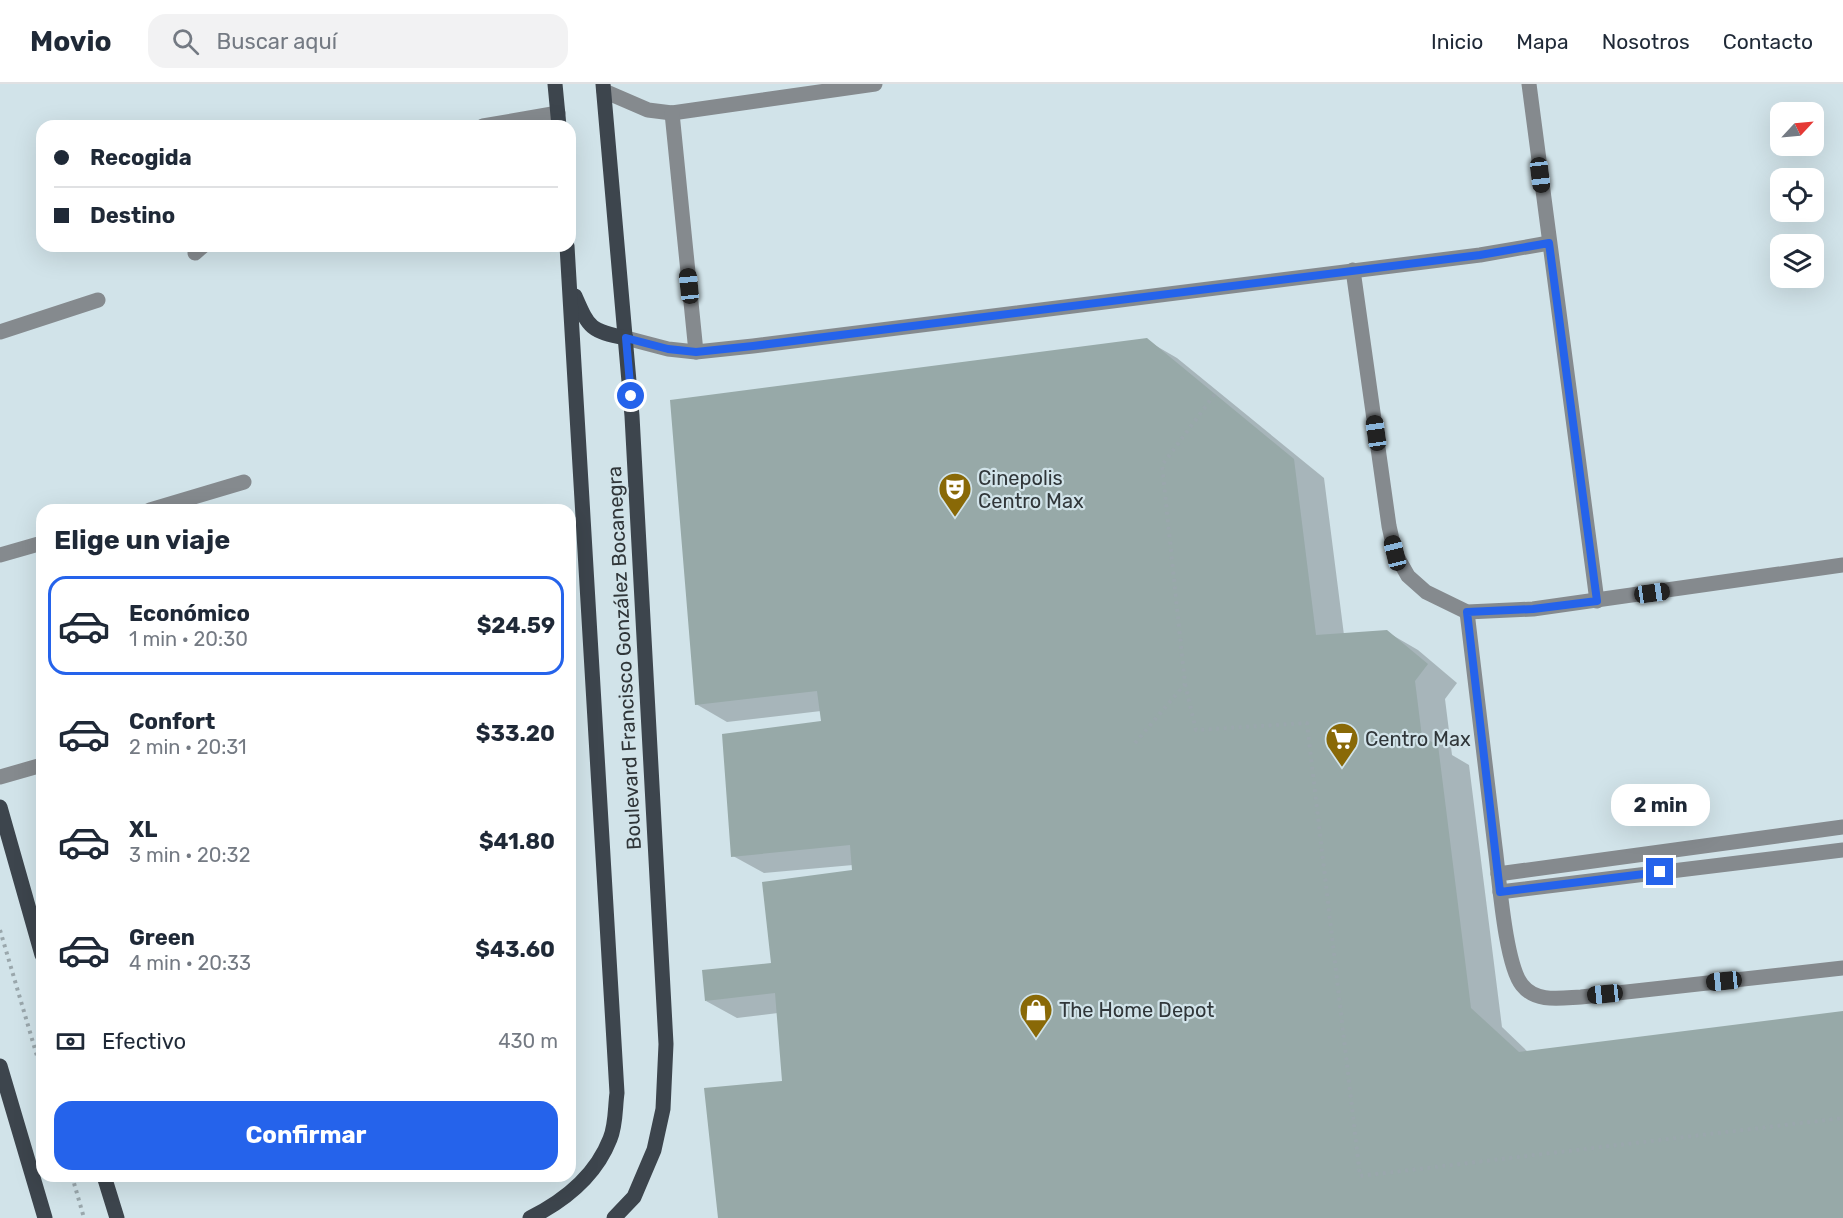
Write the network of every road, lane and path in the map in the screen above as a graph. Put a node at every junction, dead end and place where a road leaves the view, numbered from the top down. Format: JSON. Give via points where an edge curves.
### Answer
{"nodes":[{"id":1,"x":555,"y":84,"type":"edge"},
{"id":2,"x":875,"y":84,"type":"edge"},
{"id":3,"x":1529,"y":84,"type":"edge"},
{"id":4,"x":604,"y":87,"type":"edge"},
{"id":5,"x":672,"y":113,"type":"junction"},
{"id":6,"x":558,"y":119,"type":"edge"},
{"id":7,"x":1549,"y":243,"type":"junction"},
{"id":8,"x":567,"y":252,"type":"edge"},
{"id":9,"x":1353,"y":270,"type":"junction"},
{"id":10,"x":570,"y":285,"type":"junction"},
{"id":11,"x":98,"y":300,"type":"dead end"},
{"id":12,"x":0,"y":332,"type":"edge"},
{"id":13,"x":626,"y":338,"type":"junction"},
{"id":14,"x":696,"y":352,"type":"junction"},
{"id":15,"x":1215,"y":394,"type":"dead end"},
{"id":16,"x":244,"y":482,"type":"dead end"},
{"id":17,"x":170,"y":504,"type":"edge"},
{"id":18,"x":36,"y":545,"type":"edge"},
{"id":19,"x":0,"y":555,"type":"edge"},
{"id":20,"x":1843,"y":565,"type":"edge"},
{"id":21,"x":1597,"y":601,"type":"junction"},
{"id":22,"x":1467,"y":612,"type":"junction"},
{"id":23,"x":1185,"y":684,"type":"junction"},
{"id":24,"x":1135,"y":743,"type":"dead end"},
{"id":25,"x":36,"y":767,"type":"edge"},
{"id":26,"x":0,"y":777,"type":"edge"},
{"id":27,"x":0,"y":807,"type":"edge"},
{"id":28,"x":1843,"y":827,"type":"edge"},
{"id":29,"x":1843,"y":850,"type":"edge"},
{"id":30,"x":1498,"y":874,"type":"junction"},
{"id":31,"x":1500,"y":892,"type":"junction"},
{"id":32,"x":0,"y":930,"type":"edge"},
{"id":33,"x":36,"y":934,"type":"edge"},
{"id":34,"x":1843,"y":968,"type":"edge"},
{"id":35,"x":36,"y":1053,"type":"edge"},
{"id":36,"x":0,"y":1066,"type":"edge"},
{"id":37,"x":1843,"y":1118,"type":"edge"},
{"id":38,"x":74,"y":1182,"type":"edge"},
{"id":39,"x":106,"y":1182,"type":"edge"},
{"id":40,"x":45,"y":1218,"type":"edge"},
{"id":41,"x":84,"y":1218,"type":"edge"},
{"id":42,"x":117,"y":1218,"type":"edge"},
{"id":43,"x":530,"y":1218,"type":"edge"},
{"id":44,"x":614,"y":1218,"type":"edge"}],
"edges":[{"from":1,"to":6,"type":"main road"},
{"from":2,"to":5,"type":"street"},
{"from":3,"to":7,"type":"street"},
{"from":4,"to":5,"type":"street","via":[[648,110]]},
{"from":4,"to":13,"type":"main road","name":"Boulevard Francisco González Bocanegra"},
{"from":5,"to":14,"type":"street"},
{"from":7,"to":9,"type":"street"},
{"from":7,"to":21,"type":"street"},
{"from":8,"to":10,"type":"main road","name":"Boulevard Francisco González Bocanegra"},
{"from":9,"to":14,"type":"street"},
{"from":9,"to":22,"type":"street","via":[[1395,553],[1408,576],[1426,592]]},
{"from":10,"to":13,"type":"main road","via":[[591,327]]},
{"from":10,"to":43,"type":"main road","name":"Boulevard Francisco González Bocanegra","via":[[617,1093],[611,1137],[598,1164],[573,1191]]},
{"from":11,"to":12,"type":"street"},
{"from":13,"to":14,"type":"street"},
{"from":13,"to":44,"type":"main road","name":"Boulevard Francisco González Bocanegra","via":[[666,1044],[663,1109],[654,1150],[634,1197]]},
{"from":15,"to":23,"type":"path","via":[[1162,465]]},
{"from":16,"to":17,"type":"street"},
{"from":18,"to":19,"type":"street"},
{"from":20,"to":21,"type":"street"},
{"from":21,"to":22,"type":"street"},
{"from":22,"to":30,"type":"street"},
{"from":23,"to":24,"type":"path"},
{"from":23,"to":37,"type":"path","via":[[1196,730],[1307,723],[1360,1176]]},
{"from":25,"to":26,"type":"street"},
{"from":27,"to":33,"type":"main road"},
{"from":28,"to":30,"type":"street"},
{"from":29,"to":31,"type":"street"},
{"from":30,"to":31,"type":"street"},
{"from":31,"to":34,"type":"street","via":[[1513,966],[1521,984],[1533,995],[1581,997]]},
{"from":32,"to":35,"type":"path"},
{"from":36,"to":40,"type":"main road"},
{"from":38,"to":41,"type":"path"},
{"from":39,"to":42,"type":"main road"}]}
